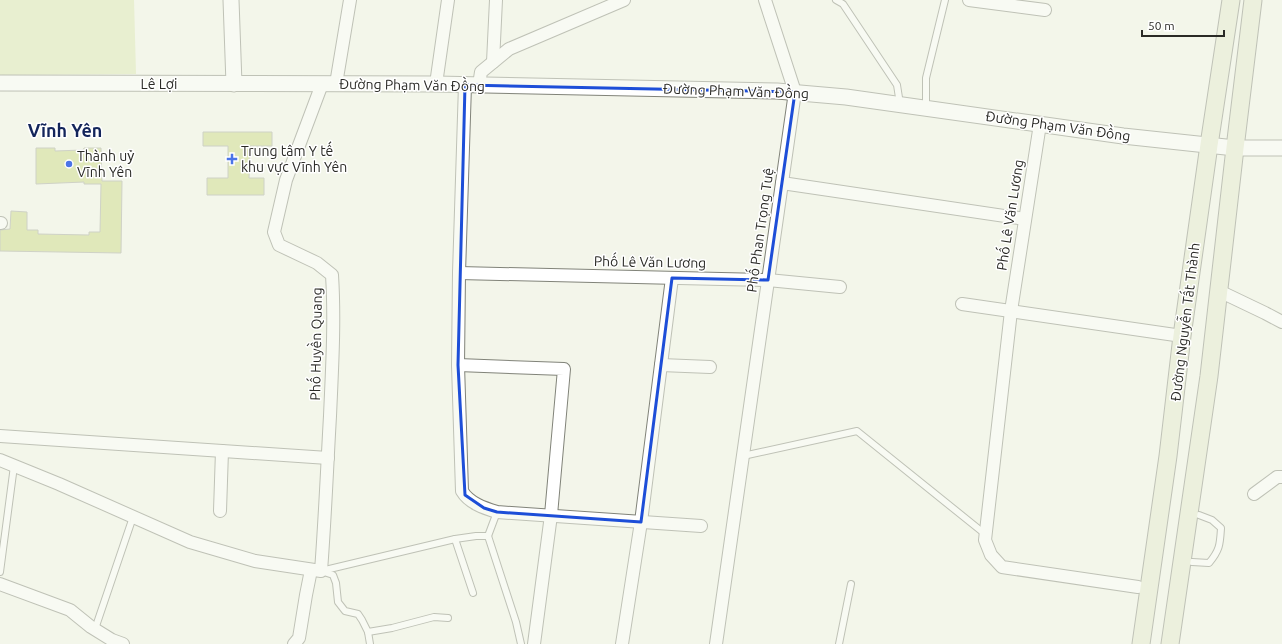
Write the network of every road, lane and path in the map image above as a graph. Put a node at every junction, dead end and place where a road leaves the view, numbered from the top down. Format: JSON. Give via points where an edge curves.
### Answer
{"nodes":[{"id":1,"x":231,"y":0,"type":"edge"},
{"id":2,"x":350,"y":0,"type":"edge"},
{"id":3,"x":448,"y":0,"type":"edge"},
{"id":4,"x":496,"y":0,"type":"edge"},
{"id":5,"x":765,"y":0,"type":"edge"},
{"id":6,"x":836,"y":0,"type":"edge"},
{"id":7,"x":945,"y":0,"type":"edge"},
{"id":8,"x":969,"y":0,"type":"edge"},
{"id":9,"x":617,"y":1,"type":"edge"},
{"id":10,"x":1022,"y":3,"type":"edge"},
{"id":11,"x":1230,"y":6,"type":"edge"},
{"id":12,"x":1252,"y":8,"type":"edge"},
{"id":13,"x":1045,"y":10,"type":"dead end"},
{"id":14,"x":493,"y":62,"type":"junction"},
{"id":15,"x":0,"y":83,"type":"edge"},
{"id":16,"x":234,"y":84,"type":"junction"},
{"id":17,"x":329,"y":84,"type":"junction"},
{"id":18,"x":436,"y":84,"type":"junction"},
{"id":19,"x":472,"y":85,"type":"junction"},
{"id":20,"x":795,"y":92,"type":"junction"},
{"id":21,"x":900,"y":104,"type":"junction"},
{"id":22,"x":926,"y":108,"type":"junction"},
{"id":23,"x":1040,"y":124,"type":"junction"},
{"id":24,"x":1209,"y":145,"type":"junction"},
{"id":25,"x":1235,"y":148,"type":"junction"},
{"id":26,"x":1282,"y":148,"type":"edge"},
{"id":27,"x":782,"y":183,"type":"junction"},
{"id":28,"x":1025,"y":219,"type":"junction"},
{"id":29,"x":459,"y":273,"type":"junction"},
{"id":30,"x":672,"y":278,"type":"junction"},
{"id":31,"x":768,"y":280,"type":"junction"},
{"id":32,"x":840,"y":287,"type":"dead end"},
{"id":33,"x":1219,"y":290,"type":"junction"},
{"id":34,"x":962,"y":304,"type":"dead end"},
{"id":35,"x":1011,"y":311,"type":"junction"},
{"id":36,"x":1282,"y":322,"type":"edge"},
{"id":37,"x":1182,"y":336,"type":"junction"},
{"id":38,"x":458,"y":365,"type":"junction"},
{"id":39,"x":661,"y":365,"type":"junction"},
{"id":40,"x":710,"y":367,"type":"dead end"},
{"id":41,"x":0,"y":436,"type":"edge"},
{"id":42,"x":222,"y":451,"type":"junction"},
{"id":43,"x":743,"y":456,"type":"junction"},
{"id":44,"x":1168,"y":456,"type":"junction"},
{"id":45,"x":328,"y":458,"type":"junction"},
{"id":46,"x":0,"y":460,"type":"edge"},
{"id":47,"x":1197,"y":460,"type":"junction"},
{"id":48,"x":14,"y":466,"type":"junction"},
{"id":49,"x":1282,"y":477,"type":"edge"},
{"id":50,"x":1254,"y":494,"type":"dead end"},
{"id":51,"x":220,"y":511,"type":"dead end"},
{"id":52,"x":496,"y":512,"type":"junction"},
{"id":53,"x":551,"y":515,"type":"junction"},
{"id":54,"x":1199,"y":515,"type":"junction"},
{"id":55,"x":133,"y":516,"type":"junction"},
{"id":56,"x":641,"y":522,"type":"junction"},
{"id":57,"x":701,"y":526,"type":"dead end"},
{"id":58,"x":985,"y":534,"type":"junction"},
{"id":59,"x":488,"y":536,"type":"junction"},
{"id":60,"x":455,"y":539,"type":"junction"},
{"id":61,"x":1192,"y":562,"type":"junction"},
{"id":62,"x":316,"y":570,"type":"junction"},
{"id":63,"x":0,"y":572,"type":"edge"},
{"id":64,"x":0,"y":584,"type":"edge"},
{"id":65,"x":851,"y":584,"type":"dead end"},
{"id":66,"x":1138,"y":587,"type":"junction"},
{"id":67,"x":473,"y":592,"type":"dead end"},
{"id":68,"x":448,"y":618,"type":"dead end"},
{"id":69,"x":95,"y":629,"type":"junction"},
{"id":70,"x":368,"y":632,"type":"junction"},
{"id":71,"x":123,"y":644,"type":"edge"},
{"id":72,"x":294,"y":644,"type":"edge"},
{"id":73,"x":370,"y":644,"type":"edge"},
{"id":74,"x":521,"y":644,"type":"edge"},
{"id":75,"x":534,"y":644,"type":"edge"},
{"id":76,"x":622,"y":644,"type":"edge"},
{"id":77,"x":716,"y":644,"type":"edge"},
{"id":78,"x":839,"y":644,"type":"edge"},
{"id":79,"x":1130,"y":644,"type":"edge"},
{"id":80,"x":1141,"y":644,"type":"edge"},
{"id":81,"x":1170,"y":644,"type":"edge"},
{"id":82,"x":1179,"y":644,"type":"edge"}],
"edges":[{"from":1,"to":16,"type":"street"},
{"from":2,"to":17,"type":"street"},
{"from":3,"to":18,"type":"street"},
{"from":4,"to":14,"type":"street"},
{"from":5,"to":20,"type":"street"},
{"from":6,"to":21,"type":"lane","via":[[843,4],[897,85]]},
{"from":7,"to":22,"type":"lane","via":[[926,78]]},
{"from":8,"to":10,"type":"street"},
{"from":9,"to":14,"type":"street","via":[[509,49]]},
{"from":10,"to":13,"type":"street"},
{"from":11,"to":12,"type":"main road"},
{"from":11,"to":24,"type":"main road","name":"Đường Nguyễn Tất Thành"},
{"from":12,"to":25,"type":"main road","name":"Đường Nguyễn Tất Thành"},
{"from":14,"to":19,"type":"street","via":[[481,72]]},
{"from":15,"to":16,"type":"street","name":"Lê Lợi"},
{"from":16,"to":17,"type":"street","name":"Đường Phạm Văn Đồng"},
{"from":17,"to":18,"type":"street","name":"Đường Phạm Văn Đồng"},
{"from":17,"to":45,"type":"street","name":"Phố Huyền Quang","via":[[286,180],[274,232],[279,245],[317,263],[332,275],[334,300]]},
{"from":18,"to":19,"type":"street","name":"Đường Phạm Văn Đồng"},
{"from":19,"to":20,"type":"street","name":"Đường Phạm Văn Đồng"},
{"from":19,"to":29,"type":"street"},
{"from":20,"to":21,"type":"street","name":"Đường Phạm Văn Đồng"},
{"from":20,"to":27,"type":"street","name":"Phố Phan Trọng Tuệ"},
{"from":21,"to":22,"type":"street","name":"Đường Phạm Văn Đồng"},
{"from":22,"to":23,"type":"street","name":"Đường Phạm Văn Đồng"},
{"from":23,"to":24,"type":"street","name":"Đường Phạm Văn Đồng"},
{"from":23,"to":28,"type":"street","name":"Phố Lê Văn Lương"},
{"from":24,"to":25,"type":"street","name":"Đường Phạm Văn Đồng"},
{"from":24,"to":37,"type":"main road","name":"Đường Nguyễn Tất Thành"},
{"from":25,"to":26,"type":"street","name":"Đường Phạm Văn Đồng"},
{"from":25,"to":33,"type":"main road","name":"Đường Nguyễn Tất Thành"},
{"from":27,"to":28,"type":"street"},
{"from":27,"to":31,"type":"street","name":"Phố Phan Trọng Tuệ"},
{"from":28,"to":35,"type":"street","name":"Phố Lê Văn Lương"},
{"from":29,"to":30,"type":"street","name":"Phố Lê Văn Lương"},
{"from":29,"to":38,"type":"street"},
{"from":30,"to":31,"type":"street","name":"Phố Lê Văn Lương"},
{"from":30,"to":39,"type":"street"},
{"from":31,"to":32,"type":"street","name":"Phố Lê Văn Lương"},
{"from":31,"to":43,"type":"street","name":"Phố Phan Trọng Tuệ"},
{"from":33,"to":36,"type":"street"},
{"from":33,"to":47,"type":"main road","name":"Đường Nguyễn Tất Thành"},
{"from":34,"to":35,"type":"street"},
{"from":35,"to":37,"type":"street"},
{"from":35,"to":58,"type":"street","name":"Phố Lê Văn Lương"},
{"from":37,"to":44,"type":"main road","name":"Đường Nguyễn Tất Thành"},
{"from":38,"to":52,"type":"street","via":[[462,491],[467,498]]},
{"from":38,"to":53,"type":"street","via":[[564,369]]},
{"from":39,"to":40,"type":"street"},
{"from":39,"to":56,"type":"street"},
{"from":41,"to":42,"type":"street"},
{"from":42,"to":45,"type":"street"},
{"from":42,"to":51,"type":"street"},
{"from":43,"to":58,"type":"lane","via":[[857,431]]},
{"from":43,"to":77,"type":"street","name":"Phố Phan Trọng Tuệ"},
{"from":44,"to":66,"type":"main road","via":[[1150,505]]},
{"from":44,"to":80,"type":"main road","name":"Đường Nguyễn Tất Thành"},
{"from":45,"to":62,"type":"street","name":"Phố Huyền Quang","via":[[324,525]]},
{"from":46,"to":48,"type":"street"},
{"from":47,"to":54,"type":"main road"},
{"from":47,"to":81,"type":"main road","name":"Đường Nguyễn Tất Thành"},
{"from":48,"to":55,"type":"street"},
{"from":48,"to":63,"type":"lane"},
{"from":49,"to":50,"type":"street"},
{"from":52,"to":53,"type":"street"},
{"from":52,"to":59,"type":"lane"},
{"from":53,"to":56,"type":"street"},
{"from":53,"to":75,"type":"street"},
{"from":54,"to":61,"type":"main road"},
{"from":54,"to":61,"type":"lane","via":[[1212,520],[1221,528],[1220,542],[1217,554],[1209,563]]},
{"from":55,"to":62,"type":"street","via":[[190,542],[255,560]]},
{"from":55,"to":69,"type":"lane"},
{"from":56,"to":57,"type":"street"},
{"from":56,"to":76,"type":"street"},
{"from":58,"to":66,"type":"street","via":[[984,540],[991,555],[1002,567]]},
{"from":59,"to":60,"type":"lane"},
{"from":59,"to":74,"type":"lane"},
{"from":60,"to":62,"type":"lane"},
{"from":60,"to":67,"type":"lane"},
{"from":61,"to":82,"type":"main road"},
{"from":62,"to":70,"type":"lane","via":[[333,575],[338,602],[345,611],[358,614]]},
{"from":62,"to":72,"type":"street","name":"Phố Huyền Quang","via":[[306,595],[299,638]]},
{"from":64,"to":69,"type":"street","via":[[70,610]]},
{"from":65,"to":78,"type":"lane"},
{"from":66,"to":79,"type":"main road"},
{"from":68,"to":70,"type":"lane","via":[[434,617]]},
{"from":69,"to":71,"type":"street"},
{"from":70,"to":73,"type":"lane"}]}
